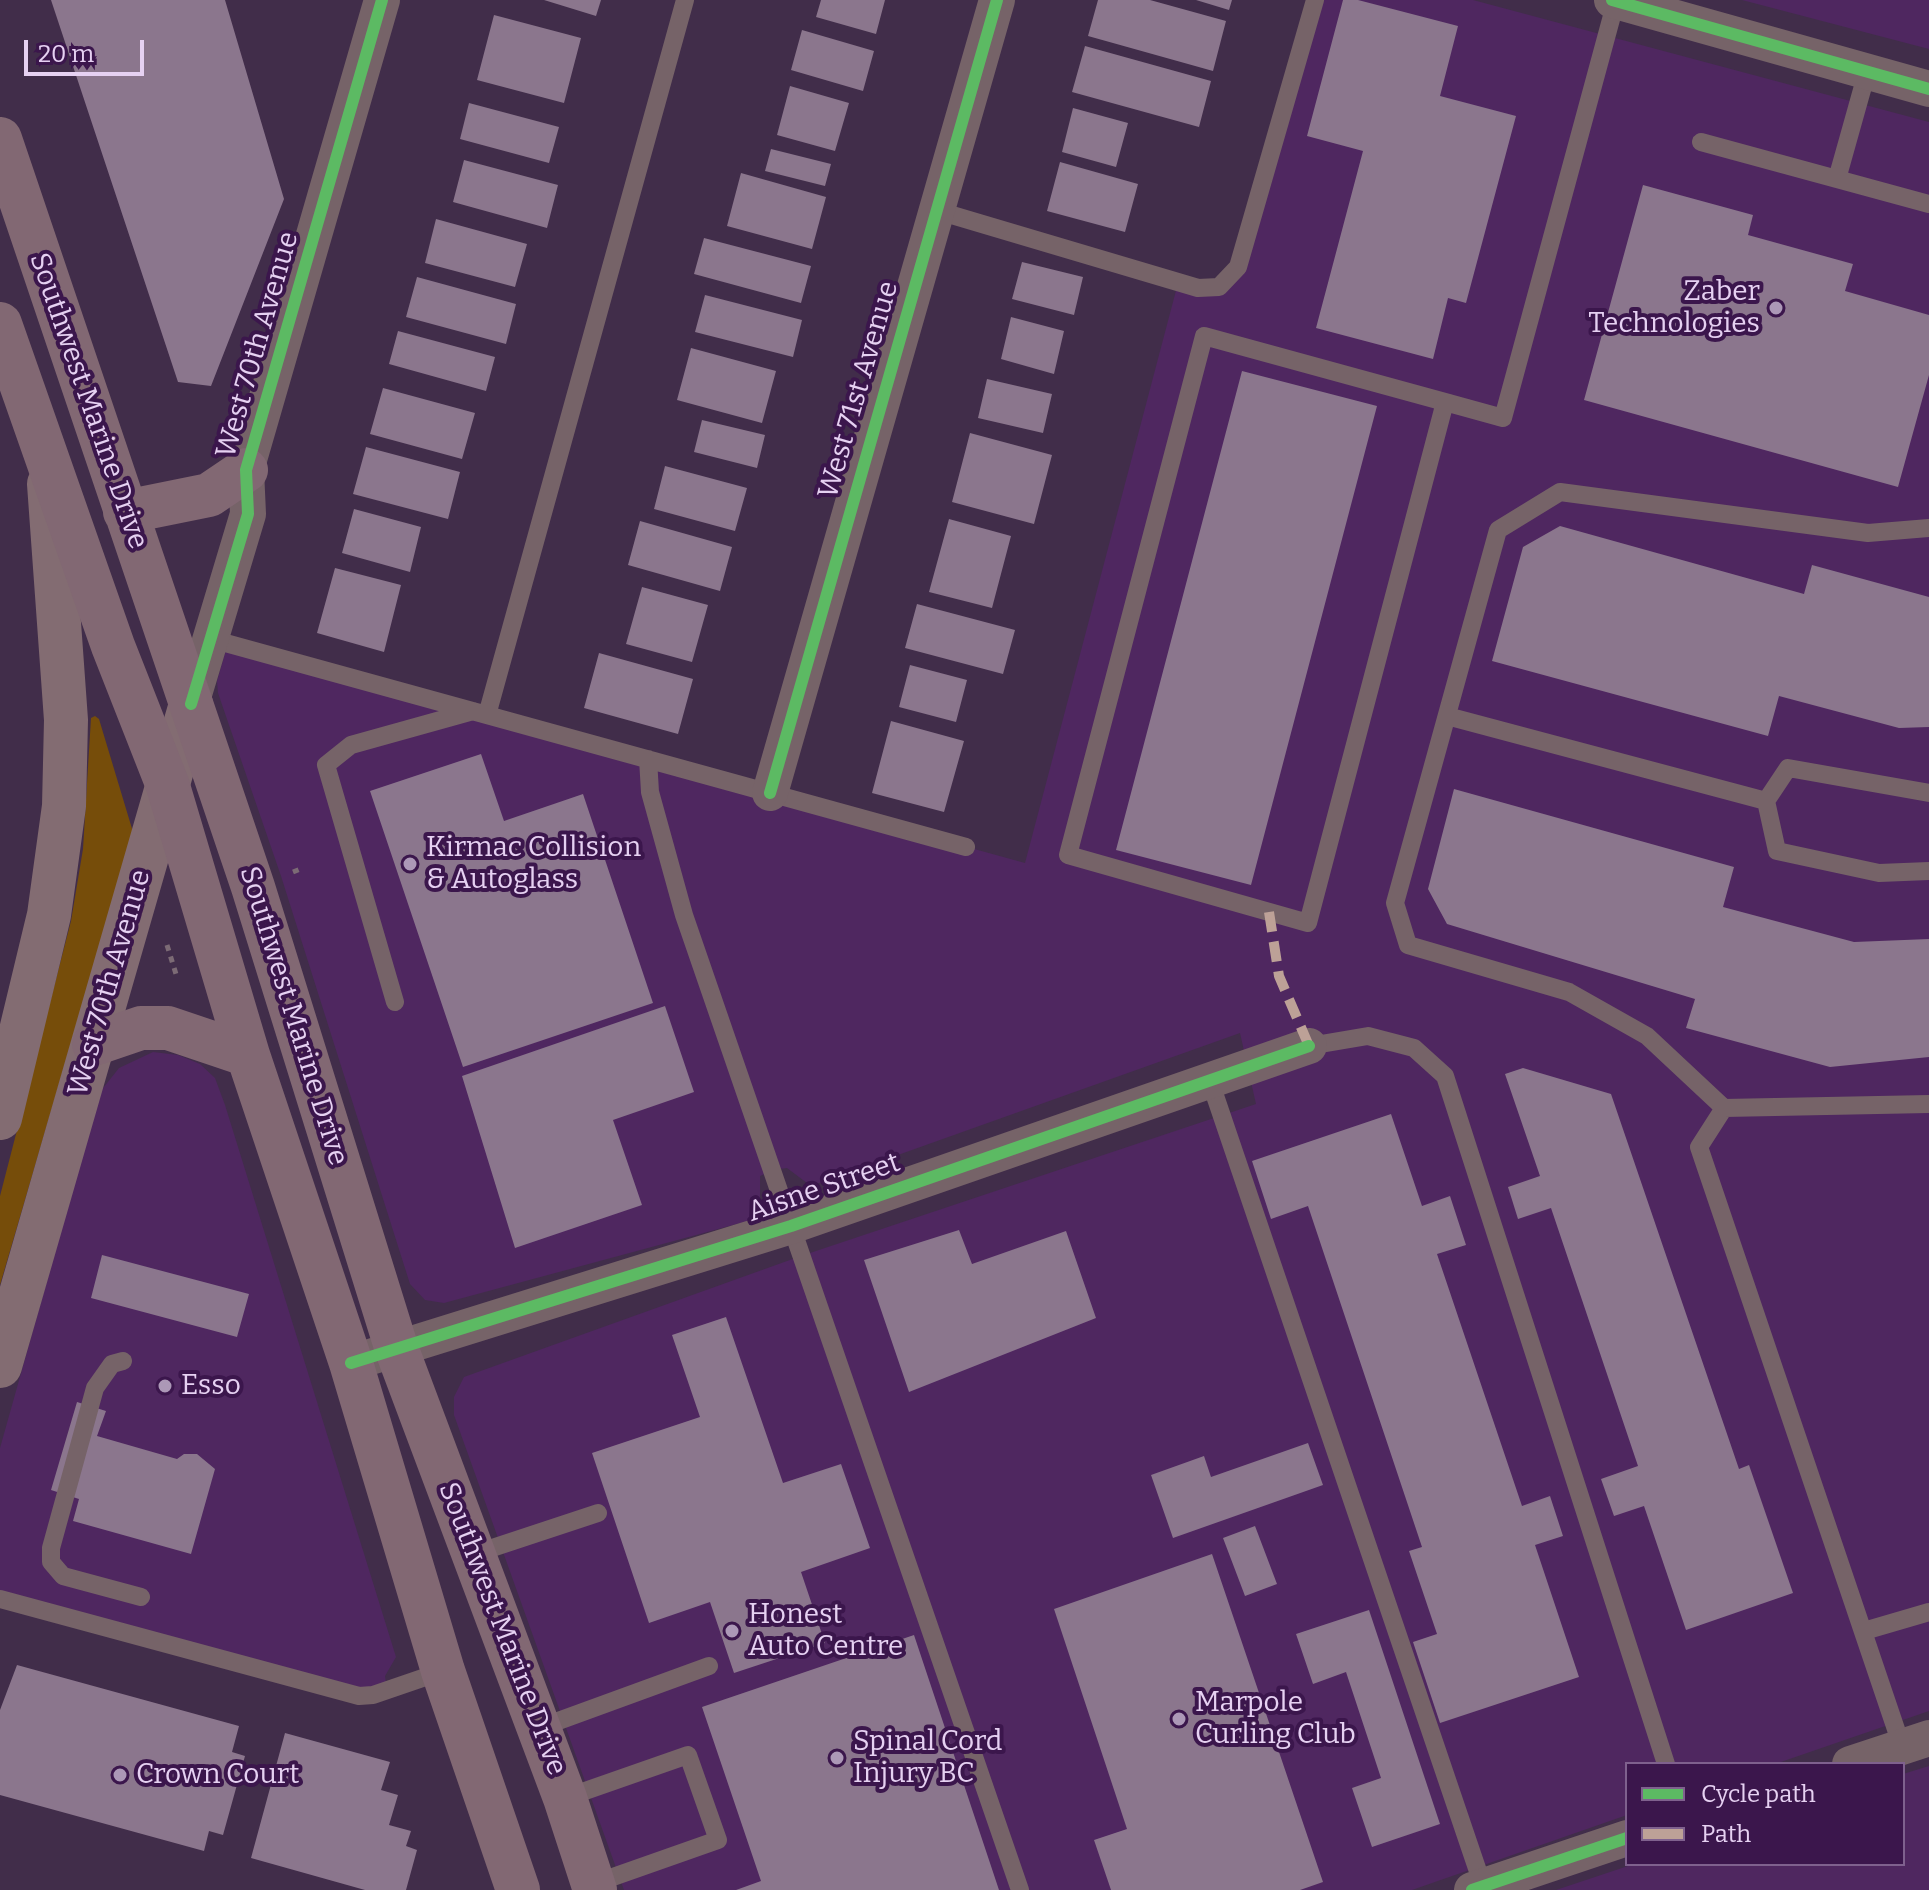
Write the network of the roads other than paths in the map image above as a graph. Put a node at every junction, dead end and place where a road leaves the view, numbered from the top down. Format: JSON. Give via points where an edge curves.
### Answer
{"nodes":[{"id":1,"x":382,"y":0,"type":"edge"},
{"id":2,"x":685,"y":0,"type":"edge"},
{"id":3,"x":997,"y":0,"type":"edge"},
{"id":4,"x":1315,"y":0,"type":"edge"},
{"id":5,"x":1614,"y":0,"type":"edge"},
{"id":6,"x":1867,"y":72,"type":"junction"},
{"id":7,"x":1929,"y":89,"type":"edge"},
{"id":8,"x":0,"y":139,"type":"edge"},
{"id":9,"x":1701,"y":142,"type":"dead end"},
{"id":10,"x":1837,"y":179,"type":"junction"},
{"id":11,"x":1929,"y":204,"type":"edge"},
{"id":12,"x":935,"y":210,"type":"junction"},
{"id":13,"x":0,"y":324,"type":"edge"},
{"id":14,"x":1445,"y":402,"type":"junction"},
{"id":15,"x":48,"y":461,"type":"junction"},
{"id":16,"x":246,"y":470,"type":"junction"},
{"id":17,"x":125,"y":512,"type":"junction"},
{"id":18,"x":1929,"y":528,"type":"edge"},
{"id":19,"x":211,"y":639,"type":"junction"},
{"id":20,"x":191,"y":704,"type":"junction"},
{"id":21,"x":481,"y":713,"type":"junction"},
{"id":22,"x":1447,"y":716,"type":"junction"},
{"id":23,"x":648,"y":759,"type":"junction"},
{"id":24,"x":168,"y":786,"type":"junction"},
{"id":25,"x":770,"y":793,"type":"junction"},
{"id":26,"x":1929,"y":793,"type":"edge"},
{"id":27,"x":1766,"y":801,"type":"junction"},
{"id":28,"x":966,"y":847,"type":"dead end"},
{"id":29,"x":1929,"y":871,"type":"edge"},
{"id":30,"x":395,"y":1002,"type":"dead end"},
{"id":31,"x":94,"y":1044,"type":"junction"},
{"id":32,"x":1309,"y":1046,"type":"joint"},
{"id":33,"x":248,"y":1055,"type":"junction"},
{"id":34,"x":1209,"y":1078,"type":"junction"},
{"id":35,"x":1929,"y":1104,"type":"edge"},
{"id":36,"x":1724,"y":1108,"type":"junction"},
{"id":37,"x":0,"y":1118,"type":"edge"},
{"id":38,"x":791,"y":1226,"type":"junction"},
{"id":39,"x":397,"y":1350,"type":"junction"},
{"id":40,"x":123,"y":1361,"type":"dead end"},
{"id":41,"x":351,"y":1363,"type":"junction"},
{"id":42,"x":0,"y":1366,"type":"edge"},
{"id":43,"x":598,"y":1513,"type":"dead end"},
{"id":44,"x":474,"y":1554,"type":"junction"},
{"id":45,"x":141,"y":1597,"type":"dead end"},
{"id":46,"x":0,"y":1599,"type":"edge"},
{"id":47,"x":1929,"y":1612,"type":"edge"},
{"id":48,"x":1864,"y":1631,"type":"junction"},
{"id":49,"x":709,"y":1666,"type":"dead end"},
{"id":50,"x":443,"y":1671,"type":"junction"},
{"id":51,"x":539,"y":1728,"type":"junction"},
{"id":52,"x":1916,"y":1743,"type":"edge"},
{"id":53,"x":1665,"y":1762,"type":"edge"},
{"id":54,"x":1856,"y":1762,"type":"edge"},
{"id":55,"x":565,"y":1798,"type":"junction"},
{"id":56,"x":1625,"y":1839,"type":"edge"},
{"id":57,"x":594,"y":1887,"type":"edge"},
{"id":58,"x":1478,"y":1888,"type":"edge"},
{"id":59,"x":518,"y":1890,"type":"edge"},
{"id":60,"x":1020,"y":1890,"type":"edge"}],
"edges":[{"from":1,"to":16,"type":"street","name":"West 70th Avenue"},
{"from":2,"to":21,"type":"lane"},
{"from":3,"to":12,"type":"street","name":"West 71st Avenue"},
{"from":4,"to":12,"type":"lane","via":[[1238,267],[1219,287],[1207,290],[1178,283]]},
{"from":5,"to":6,"type":"street"},
{"from":5,"to":14,"type":"lane","via":[[1503,418]]},
{"from":6,"to":7,"type":"street"},
{"from":6,"to":10,"type":"lane"},
{"from":8,"to":17,"type":"main road","name":"Southwest Marine Drive"},
{"from":9,"to":10,"type":"lane"},
{"from":10,"to":11,"type":"lane"},
{"from":12,"to":25,"type":"street","name":"West 71st Avenue"},
{"from":13,"to":15,"type":"main road","name":"Southwest Marine Drive"},
{"from":14,"to":14,"type":"lane","via":[[1204,336],[1068,855],[1308,923]]},
{"from":15,"to":24,"type":"main road","name":"Southwest Marine Drive"},
{"from":15,"to":37,"type":"main road","via":[[66,720],[64,806],[49,915]]},
{"from":16,"to":17,"type":"main road","via":[[209,495]]},
{"from":16,"to":19,"type":"street","name":"West 70th Avenue","via":[[248,514]]},
{"from":17,"to":20,"type":"main road","name":"Southwest Marine Drive"},
{"from":18,"to":22,"type":"lane","via":[[1868,533],[1560,492],[1498,530]]},
{"from":19,"to":20,"type":"street","name":"West 70th Avenue"},
{"from":19,"to":21,"type":"lane"},
{"from":20,"to":24,"type":"main road","name":"West 70th Avenue"},
{"from":20,"to":39,"type":"main road","name":"Southwest Marine Drive"},
{"from":21,"to":23,"type":"lane"},
{"from":21,"to":30,"type":"lane","via":[[351,745],[326,765]]},
{"from":22,"to":27,"type":"lane"},
{"from":22,"to":36,"type":"lane","via":[[1395,903],[1408,945],[1569,992],[1647,1036]]},
{"from":23,"to":25,"type":"lane"},
{"from":23,"to":38,"type":"lane","via":[[650,792],[684,915]]},
{"from":24,"to":31,"type":"main road","name":"West 70th Avenue"},
{"from":24,"to":33,"type":"main road","name":"Southwest Marine Drive"},
{"from":25,"to":28,"type":"lane"},
{"from":26,"to":27,"type":"lane","via":[[1788,768]]},
{"from":27,"to":29,"type":"lane","via":[[1777,851],[1879,873]]},
{"from":31,"to":33,"type":"main road","via":[[141,1028],[168,1028]]},
{"from":31,"to":42,"type":"main road","name":"West 70th Avenue"},
{"from":32,"to":34,"type":"street","name":"Aisne Street"},
{"from":32,"to":53,"type":"lane","via":[[1368,1036],[1414,1048],[1445,1076]]},
{"from":33,"to":41,"type":"main road","name":"Southwest Marine Drive"},
{"from":34,"to":38,"type":"street","name":"Aisne Street"},
{"from":34,"to":58,"type":"lane"},
{"from":35,"to":36,"type":"lane"},
{"from":36,"to":48,"type":"lane","via":[[1699,1147]]},
{"from":38,"to":39,"type":"street","name":"Aisne Street"},
{"from":38,"to":60,"type":"lane"},
{"from":39,"to":41,"type":"street","name":"Aisne Street"},
{"from":39,"to":44,"type":"main road","name":"Southwest Marine Drive"},
{"from":40,"to":45,"type":"lane","via":[[112,1364],[95,1388],[51,1562],[63,1576]]},
{"from":41,"to":50,"type":"main road","name":"Southwest Marine Drive"},
{"from":43,"to":44,"type":"lane"},
{"from":44,"to":51,"type":"main road","name":"Southwest Marine Drive"},
{"from":46,"to":50,"type":"lane","via":[[359,1696]]},
{"from":47,"to":48,"type":"lane"},
{"from":48,"to":52,"type":"lane"},
{"from":49,"to":51,"type":"lane"},
{"from":50,"to":59,"type":"main road","name":"Southwest Marine Drive"},
{"from":51,"to":55,"type":"main road","name":"Southwest Marine Drive"},
{"from":52,"to":54,"type":"street"},
{"from":55,"to":57,"type":"main road","name":"Southwest Marine Drive"},
{"from":55,"to":57,"type":"lane","via":[[688,1755],[718,1840]]},
{"from":56,"to":58,"type":"street"}]}
